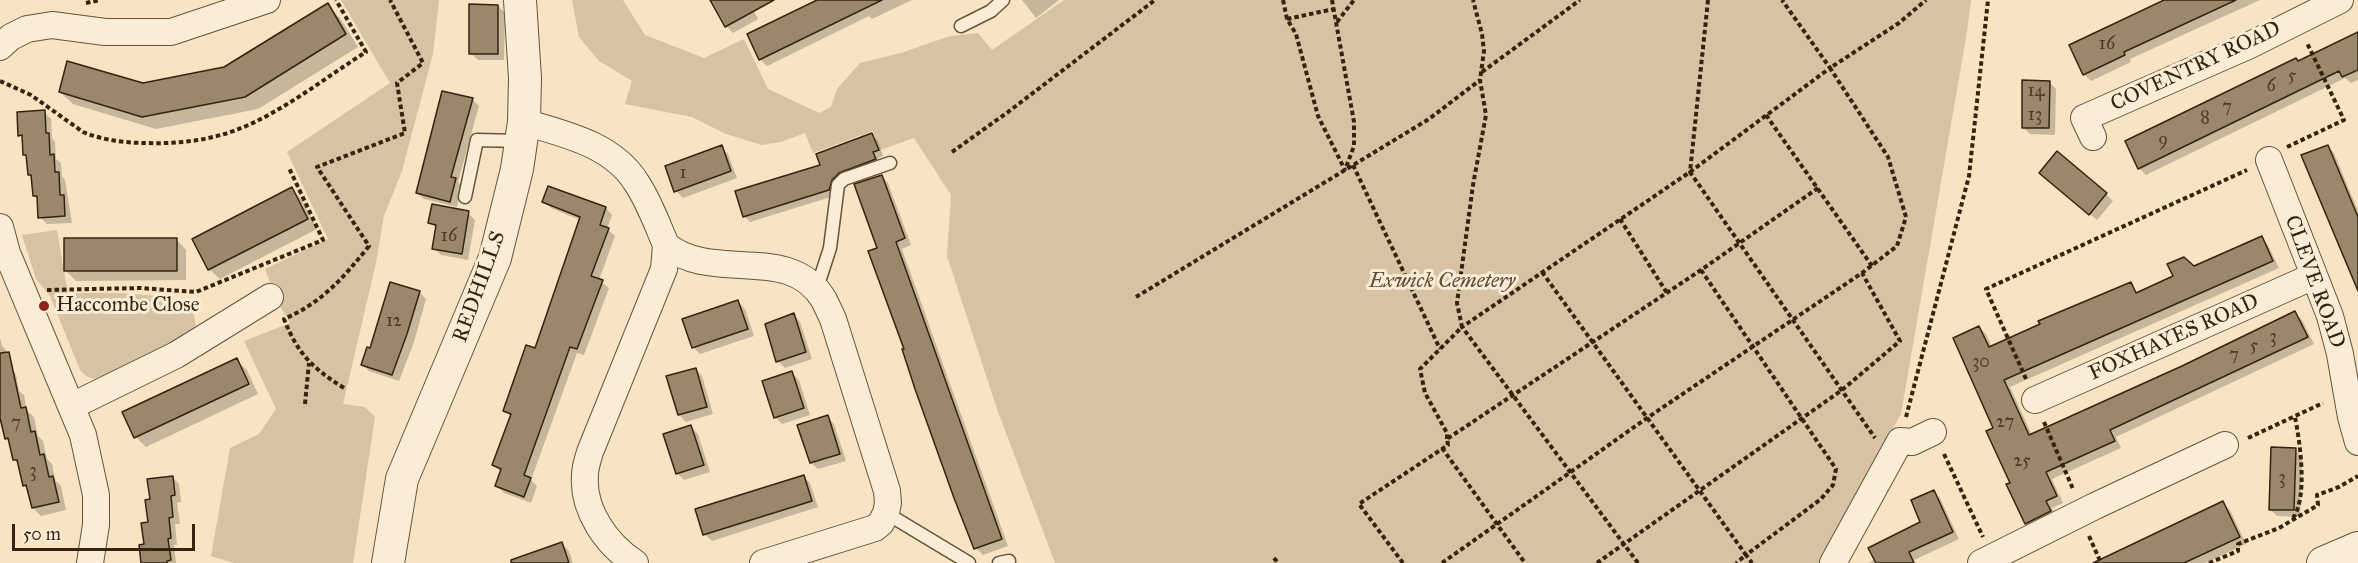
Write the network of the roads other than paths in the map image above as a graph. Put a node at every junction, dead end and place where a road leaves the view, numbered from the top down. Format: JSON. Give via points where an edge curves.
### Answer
{"nodes":[{"id":1,"x":267,"y":0,"type":"edge"},
{"id":2,"x":520,"y":0,"type":"edge"},
{"id":3,"x":1003,"y":0,"type":"edge"},
{"id":4,"x":2340,"y":0,"type":"edge"},
{"id":5,"x":200,"y":10,"type":"edge"},
{"id":6,"x":2308,"y":10,"type":"edge"},
{"id":7,"x":961,"y":26,"type":"dead end"},
{"id":8,"x":0,"y":47,"type":"edge"},
{"id":9,"x":2085,"y":120,"type":"dead end"},
{"id":10,"x":522,"y":131,"type":"junction"},
{"id":11,"x":2269,"y":160,"type":"road end"},
{"id":12,"x":890,"y":163,"type":"dead end"},
{"id":13,"x":465,"y":197,"type":"dead end"},
{"id":14,"x":0,"y":227,"type":"edge"},
{"id":15,"x":666,"y":245,"type":"junction"},
{"id":16,"x":2314,"y":276,"type":"junction"},
{"id":17,"x":817,"y":288,"type":"junction"},
{"id":18,"x":270,"y":297,"type":"dead end"},
{"id":19,"x":2035,"y":400,"type":"road end"},
{"id":20,"x":72,"y":406,"type":"junction"},
{"id":21,"x":1933,"y":432,"type":"road end"},
{"id":22,"x":2358,"y":442,"type":"edge"},
{"id":23,"x":2210,"y":445,"type":"road end"},
{"id":24,"x":886,"y":513,"type":"junction"},
{"id":25,"x":2358,"y":548,"type":"edge"},
{"id":26,"x":1986,"y":560,"type":"edge"},
{"id":27,"x":90,"y":563,"type":"edge"},
{"id":28,"x":388,"y":563,"type":"edge"},
{"id":29,"x":635,"y":563,"type":"edge"},
{"id":30,"x":763,"y":563,"type":"edge"},
{"id":31,"x":969,"y":563,"type":"edge"},
{"id":32,"x":1833,"y":563,"type":"edge"},
{"id":33,"x":2324,"y":563,"type":"edge"}],
"edges":[{"from":1,"to":5,"type":"street","via":[[261,4]]},
{"from":2,"to":10,"type":"street","name":"REDHILLS","via":[[525,78]]},
{"from":3,"to":7,"type":"lane","via":[[991,11]]},
{"from":4,"to":6,"type":"street","name":"COVENTRY ROAD"},
{"from":5,"to":8,"type":"street","via":[[171,32],[37,27],[11,37]]},
{"from":6,"to":9,"type":"street","name":"COVENTRY ROAD","via":[[2250,45]]},
{"from":10,"to":13,"type":"lane","via":[[477,140]]},
{"from":10,"to":15,"type":"street","via":[[580,139],[609,153],[637,183]]},
{"from":10,"to":28,"type":"street","name":"REDHILLS","via":[[517,169],[495,258],[402,479]]},
{"from":11,"to":16,"type":"street","name":"CLEVE ROAD"},
{"from":12,"to":17,"type":"lane","via":[[844,178],[838,185],[830,248]]},
{"from":14,"to":20,"type":"street","via":[[7,253]]},
{"from":15,"to":17,"type":"street","via":[[705,263],[791,271]]},
{"from":15,"to":29,"type":"street","via":[[664,269],[594,442],[585,474],[588,505],[606,536]]},
{"from":16,"to":19,"type":"street","name":"FOXHAYES ROAD"},
{"from":16,"to":22,"type":"street","name":"CLEVE ROAD","via":[[2336,337]]},
{"from":17,"to":24,"type":"street","via":[[832,319],[879,467],[888,503]]},
{"from":18,"to":20,"type":"street","via":[[176,355]]},
{"from":20,"to":27,"type":"street","via":[[83,435],[96,495]]},
{"from":21,"to":32,"type":"street","via":[[1895,450]]},
{"from":23,"to":26,"type":"street"},
{"from":24,"to":30,"type":"street","via":[[875,528]]},
{"from":24,"to":31,"type":"lane"},
{"from":25,"to":33,"type":"street"}]}
